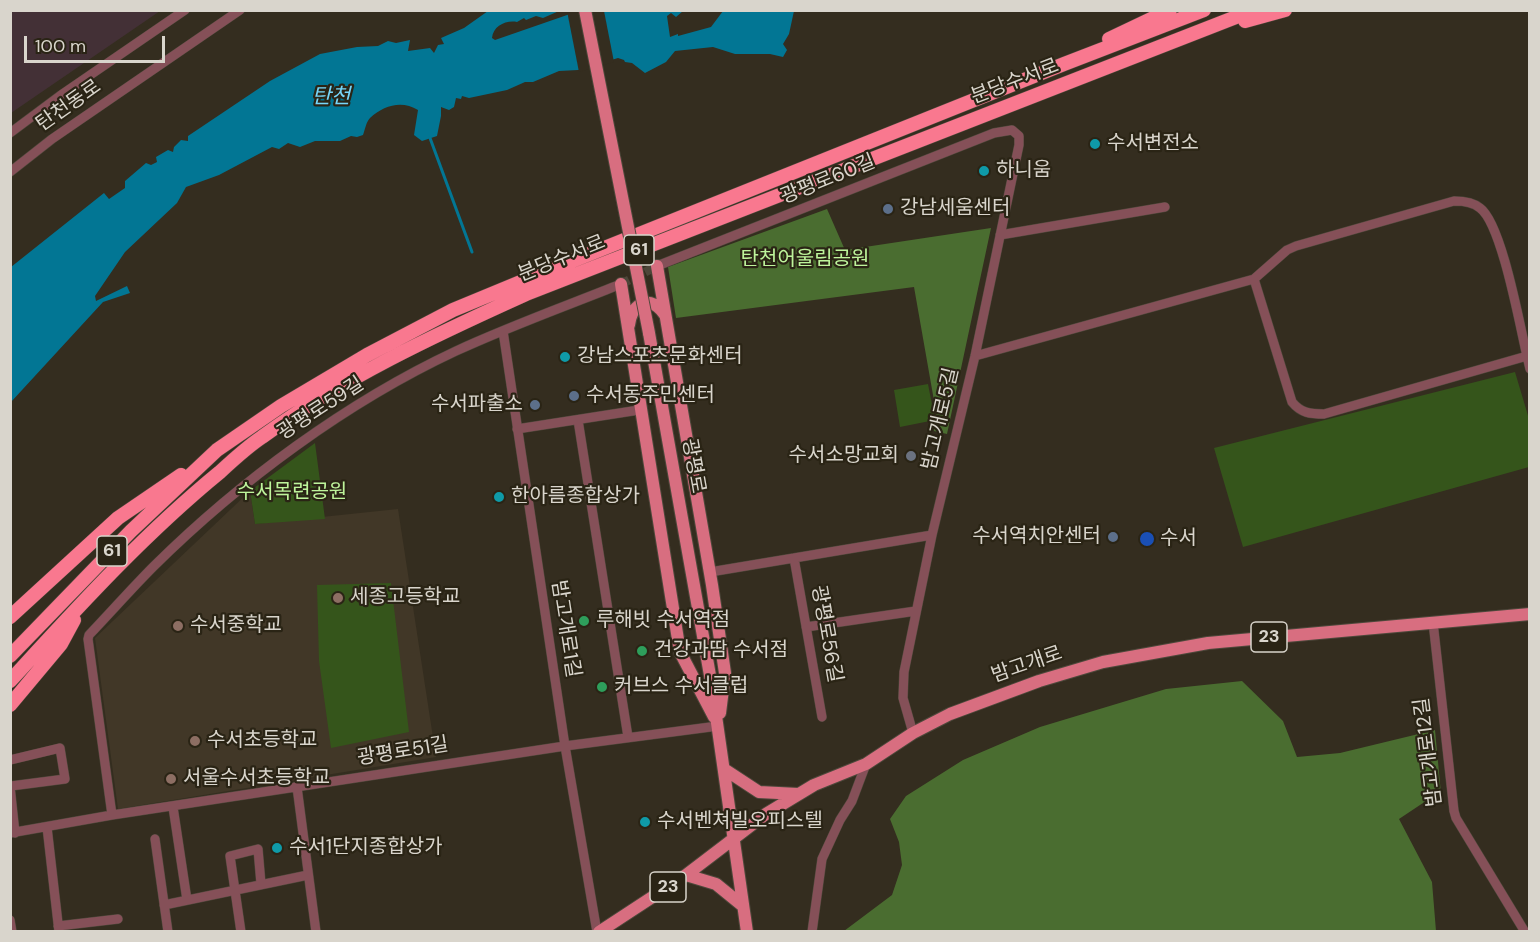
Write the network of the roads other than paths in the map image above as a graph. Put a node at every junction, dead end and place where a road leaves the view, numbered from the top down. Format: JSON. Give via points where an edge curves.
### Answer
{"nodes":[{"id":1,"x":184,"y":10,"type":"edge"},
{"id":2,"x":240,"y":10,"type":"edge"},
{"id":3,"x":585,"y":10,"type":"edge"},
{"id":4,"x":1170,"y":10,"type":"edge"},
{"id":5,"x":1204,"y":10,"type":"edge"},
{"id":6,"x":1254,"y":10,"type":"edge"},
{"id":7,"x":1285,"y":10,"type":"edge"},
{"id":8,"x":1193,"y":34,"type":"junction"},
{"id":9,"x":1064,"y":64,"type":"junction"},
{"id":10,"x":1012,"y":130,"type":"joint"},
{"id":11,"x":10,"y":133,"type":"edge"},
{"id":12,"x":10,"y":172,"type":"edge"},
{"id":13,"x":1166,"y":207,"type":"dead end"},
{"id":14,"x":1000,"y":236,"type":"junction"},
{"id":15,"x":657,"y":266,"type":"joint"},
{"id":16,"x":1254,"y":279,"type":"junction"},
{"id":17,"x":621,"y":284,"type":"joint"},
{"id":18,"x":666,"y":316,"type":"junction"},
{"id":19,"x":503,"y":331,"type":"junction"},
{"id":20,"x":628,"y":336,"type":"junction"},
{"id":21,"x":975,"y":356,"type":"junction"},
{"id":22,"x":1527,"y":356,"type":"junction"},
{"id":23,"x":1530,"y":369,"type":"edge"},
{"id":24,"x":639,"y":410,"type":"junction"},
{"id":25,"x":578,"y":420,"type":"junction"},
{"id":26,"x":517,"y":429,"type":"junction"},
{"id":27,"x":217,"y":450,"type":"junction"},
{"id":28,"x":933,"y":535,"type":"junction"},
{"id":29,"x":794,"y":558,"type":"junction"},
{"id":30,"x":710,"y":572,"type":"junction"},
{"id":31,"x":86,"y":598,"type":"junction"},
{"id":32,"x":916,"y":611,"type":"junction"},
{"id":33,"x":1530,"y":614,"type":"edge"},
{"id":34,"x":10,"y":617,"type":"edge"},
{"id":35,"x":1433,"y":622,"type":"junction"},
{"id":36,"x":806,"y":627,"type":"junction"},
{"id":37,"x":10,"y":656,"type":"edge"},
{"id":38,"x":10,"y":681,"type":"edge"},
{"id":39,"x":10,"y":705,"type":"edge"},
{"id":40,"x":822,"y":717,"type":"dead end"},
{"id":41,"x":718,"y":726,"type":"junction"},
{"id":42,"x":913,"y":733,"type":"junction"},
{"id":43,"x":628,"y":737,"type":"junction"},
{"id":44,"x":565,"y":746,"type":"junction"},
{"id":45,"x":10,"y":760,"type":"edge"},
{"id":46,"x":866,"y":764,"type":"junction"},
{"id":47,"x":724,"y":769,"type":"junction"},
{"id":48,"x":10,"y":786,"type":"edge"},
{"id":49,"x":297,"y":787,"type":"junction"},
{"id":50,"x":800,"y":794,"type":"junction"},
{"id":51,"x":173,"y":807,"type":"junction"},
{"id":52,"x":112,"y":815,"type":"junction"},
{"id":53,"x":47,"y":827,"type":"junction"},
{"id":54,"x":13,"y":833,"type":"edge"},
{"id":55,"x":733,"y":838,"type":"junction"},
{"id":56,"x":155,"y":839,"type":"dead end"},
{"id":57,"x":308,"y":875,"type":"junction"},
{"id":58,"x":686,"y":875,"type":"junction"},
{"id":59,"x":261,"y":884,"type":"junction"},
{"id":60,"x":235,"y":890,"type":"junction"},
{"id":61,"x":187,"y":900,"type":"junction"},
{"id":62,"x":164,"y":905,"type":"junction"},
{"id":63,"x":743,"y":906,"type":"junction"},
{"id":64,"x":118,"y":919,"type":"dead end"},
{"id":65,"x":10,"y":920,"type":"edge"},
{"id":66,"x":59,"y":929,"type":"edge"},
{"id":67,"x":12,"y":932,"type":"edge"},
{"id":68,"x":168,"y":932,"type":"edge"},
{"id":69,"x":241,"y":932,"type":"edge"},
{"id":70,"x":316,"y":932,"type":"edge"},
{"id":71,"x":598,"y":932,"type":"edge"},
{"id":72,"x":747,"y":932,"type":"edge"},
{"id":73,"x":812,"y":932,"type":"edge"},
{"id":74,"x":1525,"y":932,"type":"edge"}],
"edges":[{"from":1,"to":11,"type":"street"},
{"from":2,"to":12,"type":"street","name":"탄천동로"},
{"from":3,"to":41,"type":"main road","name":"광평로","bridge":true,"via":[[649,333]]},
{"from":4,"to":9,"type":"highway"},
{"from":5,"to":9,"type":"highway","name":"분당수서로","number":"61"},
{"from":6,"to":8,"type":"highway","name":"분당수서로","number":"61"},
{"from":7,"to":8,"type":"highway"},
{"from":8,"to":31,"type":"highway","name":"분당수서로","number":"61","via":[[526,294],[437,334],[342,386],[261,437],[179,505]]},
{"from":9,"to":27,"type":"highway","name":"분당수서로","number":"61","via":[[453,310],[281,406]]},
{"from":10,"to":14,"type":"street","name":"밤고개로5길","via":[[1019,136],[1019,145]]},
{"from":10,"to":15,"type":"street","name":"광평로60길","via":[[994,133]]},
{"from":13,"to":14,"type":"street"},
{"from":14,"to":21,"type":"street","name":"밤고개로5길"},
{"from":15,"to":18,"type":"main road"},
{"from":16,"to":21,"type":"street"},
{"from":16,"to":22,"type":"street","via":[[1292,402],[1305,413],[1323,414]]},
{"from":16,"to":22,"type":"street","via":[[1296,246],[1464,201],[1481,208],[1494,229]]},
{"from":17,"to":19,"type":"street","name":"광평로59길"},
{"from":17,"to":20,"type":"main road"},
{"from":18,"to":20,"type":"main road","via":[[654,304],[637,306],[630,314]]},
{"from":18,"to":30,"type":"main road"},
{"from":19,"to":26,"type":"street","name":"밤고개로1길"},
{"from":19,"to":52,"type":"street","name":"광평로59길","via":[[455,351],[371,397],[265,467],[154,566],[89,636]]},
{"from":20,"to":24,"type":"main road"},
{"from":21,"to":28,"type":"street","name":"밤고개로5길"},
{"from":22,"to":23,"type":"street"},
{"from":24,"to":25,"type":"street"},
{"from":24,"to":41,"type":"main road","via":[[680,652]]},
{"from":25,"to":26,"type":"street"},
{"from":25,"to":43,"type":"street"},
{"from":26,"to":44,"type":"street","name":"밤고개로1길"},
{"from":27,"to":34,"type":"highway","via":[[118,518]]},
{"from":27,"to":37,"type":"highway","name":"분당수서로","number":"61","via":[[131,531]]},
{"from":28,"to":29,"type":"street"},
{"from":28,"to":32,"type":"street","name":"밤고개로5길"},
{"from":29,"to":30,"type":"street"},
{"from":29,"to":36,"type":"street","name":"광평로56길"},
{"from":30,"to":41,"type":"main road","via":[[725,673]]},
{"from":31,"to":38,"type":"highway","name":"분당수서로","number":"61"},
{"from":31,"to":39,"type":"highway","via":[[61,644]]},
{"from":32,"to":36,"type":"street"},
{"from":32,"to":42,"type":"street","name":"밤고개로5길","via":[[903,698]]},
{"from":33,"to":35,"type":"main road","name":"밤고개로","number":"23"},
{"from":35,"to":42,"type":"main road","name":"밤고개로","number":"23","via":[[1208,643],[1102,662],[987,699]]},
{"from":35,"to":74,"type":"street","name":"밤고개로12길","via":[[1456,818]]},
{"from":36,"to":40,"type":"street","name":"광평로56길"},
{"from":41,"to":43,"type":"street","name":"광평로51길"},
{"from":41,"to":47,"type":"main road","name":"광평로"},
{"from":42,"to":46,"type":"main road","name":"밤고개로","number":"23"},
{"from":43,"to":44,"type":"street","name":"광평로51길"},
{"from":44,"to":49,"type":"street","name":"광평로51길"},
{"from":44,"to":71,"type":"street","name":"밤고개로1길"},
{"from":45,"to":48,"type":"street","via":[[60,748],[65,779]]},
{"from":46,"to":50,"type":"main road","name":"밤고개로","number":"23"},
{"from":46,"to":73,"type":"street","via":[[822,859]]},
{"from":47,"to":50,"type":"main road","via":[[759,792]]},
{"from":47,"to":55,"type":"main road","name":"광평로"},
{"from":48,"to":54,"type":"street"},
{"from":49,"to":51,"type":"street","name":"광평로51길"},
{"from":49,"to":57,"type":"street"},
{"from":50,"to":55,"type":"main road","name":"밤고개로","number":"23"},
{"from":51,"to":52,"type":"street","name":"광평로51길"},
{"from":51,"to":61,"type":"street"},
{"from":52,"to":53,"type":"street","name":"광평로51길"},
{"from":53,"to":54,"type":"street","name":"광평로51길"},
{"from":53,"to":66,"type":"street"},
{"from":55,"to":58,"type":"main road","name":"밤고개로","number":"23"},
{"from":55,"to":63,"type":"main road","name":"광평로"},
{"from":56,"to":62,"type":"street"},
{"from":57,"to":59,"type":"street"},
{"from":57,"to":70,"type":"street"},
{"from":58,"to":63,"type":"main road","via":[[716,884]]},
{"from":58,"to":71,"type":"main road","name":"밤고개로","number":"23"},
{"from":59,"to":60,"type":"street"},
{"from":59,"to":60,"type":"street","via":[[258,849],[230,856]]},
{"from":60,"to":61,"type":"street"},
{"from":60,"to":69,"type":"street"},
{"from":61,"to":62,"type":"street"},
{"from":62,"to":68,"type":"street"},
{"from":63,"to":72,"type":"main road","name":"광평로"},
{"from":64,"to":66,"type":"street"},
{"from":65,"to":67,"type":"street"}]}
